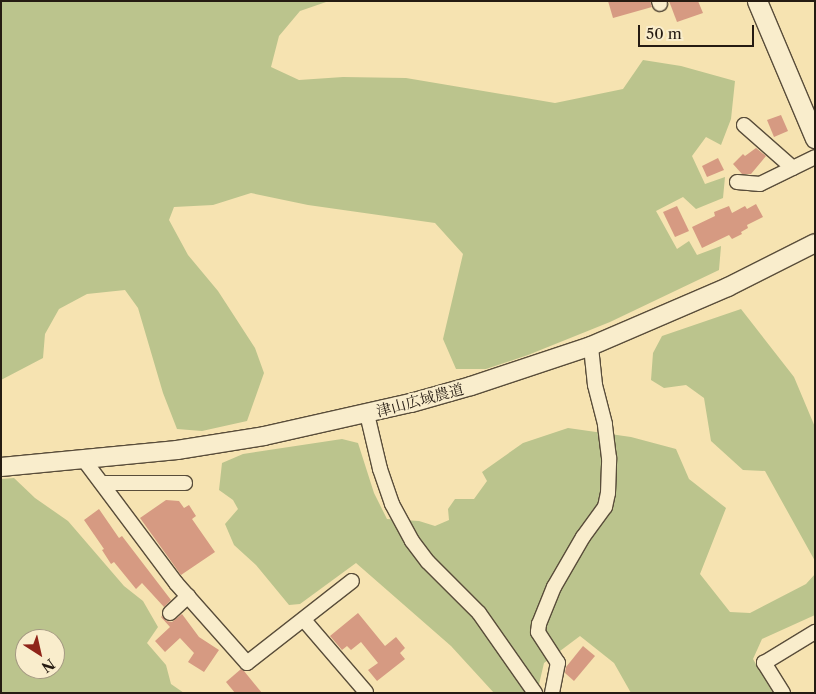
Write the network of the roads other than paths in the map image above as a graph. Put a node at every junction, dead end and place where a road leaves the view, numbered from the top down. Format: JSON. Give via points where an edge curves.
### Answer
{"nodes":[{"id":1,"x":757,"y":1,"type":"edge"},
{"id":2,"x":810,"y":116,"type":"edge"},
{"id":3,"x":744,"y":126,"type":"dead end"},
{"id":4,"x":815,"y":138,"type":"edge"},
{"id":5,"x":815,"y":157,"type":"edge"},
{"id":6,"x":792,"y":168,"type":"junction"},
{"id":7,"x":737,"y":182,"type":"dead end"},
{"id":8,"x":815,"y":243,"type":"edge"},
{"id":9,"x":590,"y":346,"type":"junction"},
{"id":10,"x":367,"y":414,"type":"junction"},
{"id":11,"x":84,"y":460,"type":"junction"},
{"id":12,"x":1,"y":467,"type":"edge"},
{"id":13,"x":102,"y":483,"type":"junction"},
{"id":14,"x":185,"y":483,"type":"dead end"},
{"id":15,"x":352,"y":581,"type":"dead end"},
{"id":16,"x":188,"y":596,"type":"junction"},
{"id":17,"x":170,"y":613,"type":"dead end"},
{"id":18,"x":304,"y":620,"type":"junction"},
{"id":19,"x":815,"y":632,"type":"edge"},
{"id":20,"x":366,"y":692,"type":"edge"},
{"id":21,"x":535,"y":693,"type":"edge"},
{"id":22,"x":552,"y":693,"type":"edge"},
{"id":23,"x":783,"y":693,"type":"edge"}],
"edges":[{"from":1,"to":2,"type":"main road"},
{"from":2,"to":4,"type":"main road"},
{"from":3,"to":6,"type":"street"},
{"from":5,"to":6,"type":"street"},
{"from":6,"to":7,"type":"street","via":[[760,184]]},
{"from":8,"to":9,"type":"street","name":"津山広域農道","via":[[728,287]]},
{"from":9,"to":10,"type":"street","name":"津山広域農道","via":[[471,386]]},
{"from":9,"to":22,"type":"street","via":[[605,424],[609,480],[605,507],[562,572],[539,624],[538,632],[558,663]]},
{"from":10,"to":11,"type":"street","name":"津山広域農道","via":[[264,436]]},
{"from":10,"to":21,"type":"street","via":[[392,504],[412,541],[428,562],[479,613]]},
{"from":11,"to":12,"type":"street","name":"津山広域農道"},
{"from":11,"to":13,"type":"street"},
{"from":13,"to":14,"type":"street"},
{"from":13,"to":16,"type":"street"},
{"from":15,"to":18,"type":"street"},
{"from":16,"to":17,"type":"street"},
{"from":16,"to":18,"type":"street","via":[[248,663]]},
{"from":18,"to":20,"type":"street"},
{"from":19,"to":23,"type":"street","via":[[764,662]]}]}
